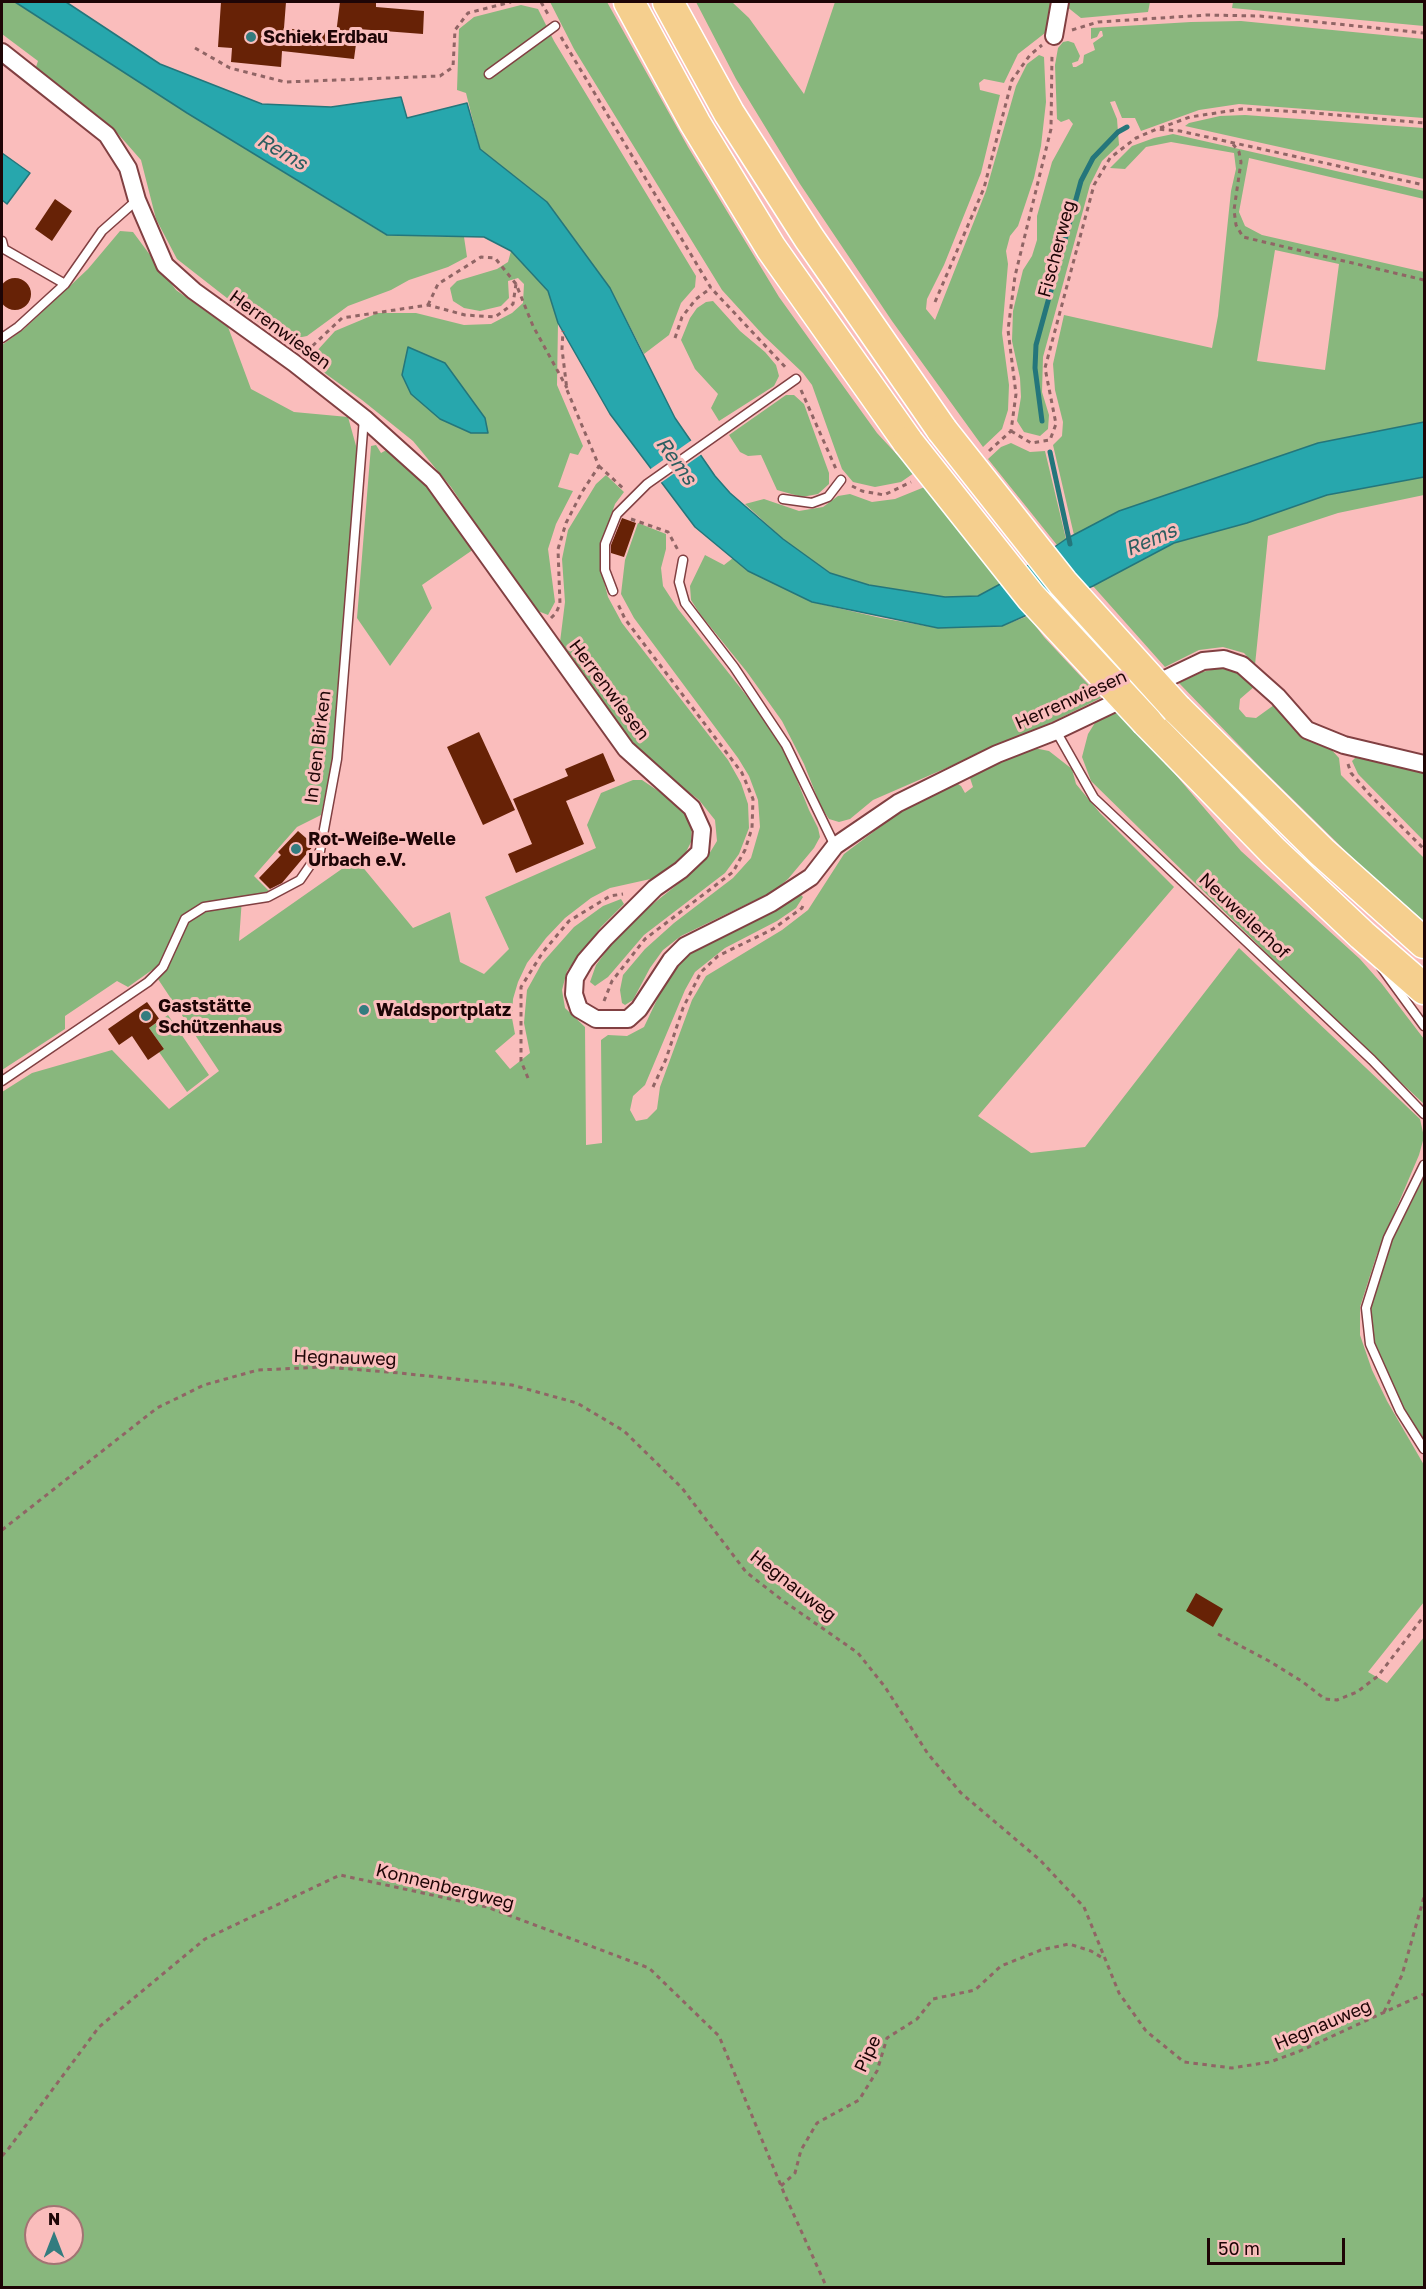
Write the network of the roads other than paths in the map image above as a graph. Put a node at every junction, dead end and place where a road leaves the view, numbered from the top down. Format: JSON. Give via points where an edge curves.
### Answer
{"nodes":[{"id":1,"x":629,"y":2,"type":"edge"},
{"id":2,"x":668,"y":2,"type":"edge"},
{"id":3,"x":1060,"y":2,"type":"edge"},
{"id":4,"x":555,"y":26,"type":"dead end"},
{"id":5,"x":1054,"y":36,"type":"road end"},
{"id":6,"x":2,"y":52,"type":"edge"},
{"id":7,"x":489,"y":74,"type":"dead end"},
{"id":8,"x":137,"y":200,"type":"junction"},
{"id":9,"x":2,"y":241,"type":"edge"},
{"id":10,"x":65,"y":284,"type":"junction"},
{"id":11,"x":2,"y":338,"type":"edge"},
{"id":12,"x":796,"y":379,"type":"dead end"},
{"id":13,"x":364,"y":418,"type":"junction"},
{"id":14,"x":841,"y":480,"type":"dead end"},
{"id":15,"x":783,"y":499,"type":"dead end"},
{"id":16,"x":683,"y":560,"type":"road end"},
{"id":17,"x":613,"y":591,"type":"dead end"},
{"id":18,"x":1056,"y":731,"type":"junction"},
{"id":19,"x":1425,"y":764,"type":"edge"},
{"id":20,"x":835,"y":846,"type":"junction"},
{"id":21,"x":1362,"y":935,"type":"junction"},
{"id":22,"x":1425,"y":943,"type":"edge"},
{"id":23,"x":1425,"y":989,"type":"edge"},
{"id":24,"x":1425,"y":1026,"type":"edge"},
{"id":25,"x":2,"y":1081,"type":"edge"},
{"id":26,"x":1425,"y":1114,"type":"edge"},
{"id":27,"x":1425,"y":1165,"type":"edge"},
{"id":28,"x":1425,"y":1449,"type":"edge"}],
"edges":[{"from":1,"to":21,"type":"highway","bridge":true,"via":[[695,123],[771,248],[908,442],[1031,597],[1274,852]]},
{"from":2,"to":22,"type":"highway","bridge":true,"via":[[729,113],[809,238],[942,430],[1063,582],[1177,709],[1322,852]]},
{"from":3,"to":5,"type":"street"},
{"from":4,"to":7,"type":"lane"},
{"from":6,"to":8,"type":"street","name":"Herrenwiesen","via":[[107,135],[128,168]]},
{"from":8,"to":10,"type":"lane","via":[[102,231]]},
{"from":8,"to":13,"type":"street","name":"Herrenwiesen","via":[[165,266]]},
{"from":9,"to":10,"type":"lane","via":[[4,249]]},
{"from":10,"to":11,"type":"lane"},
{"from":12,"to":17,"type":"lane","via":[[632,496],[617,514],[605,544],[605,570]]},
{"from":13,"to":20,"type":"street","name":"Herrenwiesen","via":[[433,480],[626,749],[692,808],[702,830],[700,852],[655,888],[591,953],[575,978],[574,994],[579,1009],[596,1019],[628,1019],[685,946],[771,903],[811,877]]},
{"from":13,"to":25,"type":"lane","name":"In den Birken","via":[[337,759],[320,851],[300,880],[268,897],[204,907],[185,919],[163,967],[148,982]]},
{"from":14,"to":15,"type":"lane","via":[[828,496],[812,503]]},
{"from":16,"to":20,"type":"lane","via":[[679,582],[685,603],[786,745]]},
{"from":18,"to":19,"type":"street","name":"Herrenwiesen","via":[[1203,661],[1224,659],[1242,664],[1307,730],[1344,745]]},
{"from":18,"to":20,"type":"street","name":"Herrenwiesen","via":[[997,754],[898,803]]},
{"from":18,"to":26,"type":"lane","name":"Neuweilerhof","via":[[1095,798]]},
{"from":21,"to":23,"type":"highway"},
{"from":21,"to":24,"type":"lane","via":[[1388,978]]},
{"from":27,"to":28,"type":"lane","via":[[1388,1238],[1366,1308],[1370,1344],[1400,1411]]}]}
